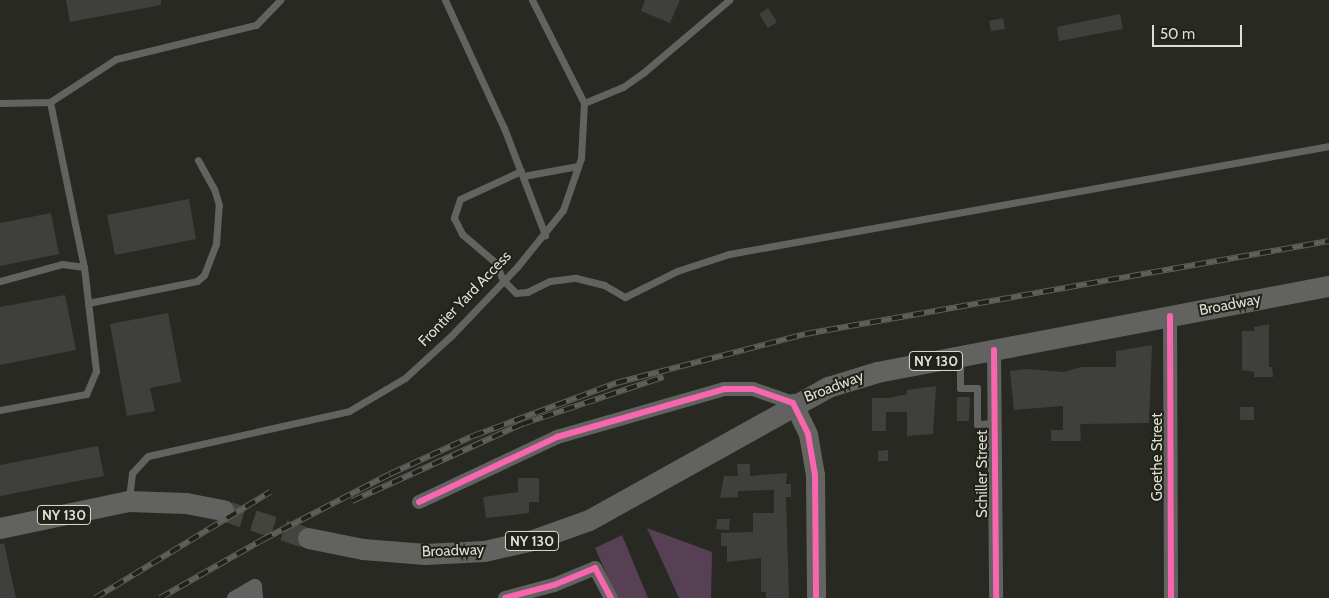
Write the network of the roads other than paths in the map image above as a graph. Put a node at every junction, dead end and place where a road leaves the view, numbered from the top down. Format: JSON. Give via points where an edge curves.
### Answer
{"nodes":[{"id":1,"x":280,"y":0,"type":"edge"},
{"id":2,"x":445,"y":0,"type":"edge"},
{"id":3,"x":532,"y":0,"type":"edge"},
{"id":4,"x":729,"y":0,"type":"edge"},
{"id":5,"x":50,"y":102,"type":"junction"},
{"id":6,"x":0,"y":103,"type":"edge"},
{"id":7,"x":584,"y":103,"type":"junction"},
{"id":8,"x":1329,"y":146,"type":"edge"},
{"id":9,"x":198,"y":160,"type":"dead end"},
{"id":10,"x":578,"y":166,"type":"junction"},
{"id":11,"x":522,"y":173,"type":"junction"},
{"id":12,"x":545,"y":235,"type":"junction"},
{"id":13,"x":84,"y":267,"type":"junction"},
{"id":14,"x":504,"y":280,"type":"junction"},
{"id":15,"x":0,"y":282,"type":"edge"},
{"id":16,"x":1329,"y":286,"type":"edge"},
{"id":17,"x":88,"y":303,"type":"junction"},
{"id":18,"x":1170,"y":316,"type":"junction"},
{"id":19,"x":994,"y":350,"type":"junction"},
{"id":20,"x":960,"y":357,"type":"junction"},
{"id":21,"x":793,"y":403,"type":"junction"},
{"id":22,"x":0,"y":410,"type":"edge"},
{"id":23,"x":995,"y":424,"type":"junction"},
{"id":24,"x":128,"y":501,"type":"junction"},
{"id":25,"x":419,"y":502,"type":"dead end"},
{"id":26,"x":223,"y":510,"type":"tunnel mouth"},
{"id":27,"x":0,"y":528,"type":"edge"},
{"id":28,"x":308,"y":538,"type":"tunnel mouth"},
{"id":29,"x":256,"y":592,"type":"edge"},
{"id":30,"x":234,"y":598,"type":"edge"},
{"id":31,"x":505,"y":598,"type":"edge"},
{"id":32,"x":611,"y":598,"type":"edge"},
{"id":33,"x":816,"y":598,"type":"edge"},
{"id":34,"x":996,"y":598,"type":"edge"},
{"id":35,"x":1171,"y":598,"type":"edge"}],
"edges":[{"from":1,"to":5,"type":"lane","via":[[256,24],[116,59]]},
{"from":2,"to":11,"type":"lane"},
{"from":3,"to":7,"type":"lane"},
{"from":4,"to":7,"type":"lane","via":[[643,73],[623,86]]},
{"from":5,"to":6,"type":"lane"},
{"from":5,"to":13,"type":"lane"},
{"from":7,"to":10,"type":"lane","name":"Frontier Yard Access"},
{"from":8,"to":14,"type":"lane","via":[[729,254],[677,271],[625,297],[604,285],[576,278],[516,293]]},
{"from":9,"to":17,"type":"lane","via":[[219,205],[216,244],[204,275],[196,282]]},
{"from":10,"to":11,"type":"lane"},
{"from":10,"to":12,"type":"lane","name":"Frontier Yard Access","via":[[563,210]]},
{"from":11,"to":12,"type":"lane"},
{"from":11,"to":14,"type":"lane","via":[[475,190],[460,199],[455,210],[457,226],[496,263]]},
{"from":12,"to":14,"type":"lane","name":"Frontier Yard Access"},
{"from":13,"to":15,"type":"lane","via":[[62,264]]},
{"from":13,"to":17,"type":"lane"},
{"from":14,"to":24,"type":"lane","name":"Frontier Yard Access","via":[[451,336],[405,378],[384,391],[349,410],[148,456],[132,473]]},
{"from":16,"to":18,"type":"main road","name":"Broadway","number":"NY 130"},
{"from":17,"to":22,"type":"lane","via":[[96,371],[86,394]]},
{"from":18,"to":19,"type":"main road","name":"Broadway","number":"NY 130"},
{"from":18,"to":35,"type":"street","name":"Goethe Street"},
{"from":19,"to":20,"type":"main road","name":"Broadway","number":"NY 130"},
{"from":19,"to":23,"type":"street","name":"Schiller Street"},
{"from":20,"to":21,"type":"main road","name":"Broadway","number":"NY 130","via":[[877,372],[828,387]]},
{"from":20,"to":23,"type":"lane","via":[[960,388],[977,388],[978,424]]},
{"from":21,"to":25,"type":"street","via":[[753,389],[724,389],[557,437]]},
{"from":21,"to":28,"type":"main road","name":"Broadway","number":"NY 130","via":[[597,515],[533,540],[484,551],[425,554],[362,549]]},
{"from":21,"to":33,"type":"street","via":[[808,434],[815,475]]},
{"from":23,"to":34,"type":"street","name":"Schiller Street"},
{"from":24,"to":26,"type":"main road","number":"NY 130","via":[[186,503]]},
{"from":24,"to":27,"type":"main road","number":"NY 130"},
{"from":29,"to":30,"type":"street"},
{"from":31,"to":32,"type":"street","via":[[554,586],[595,568]]}]}
